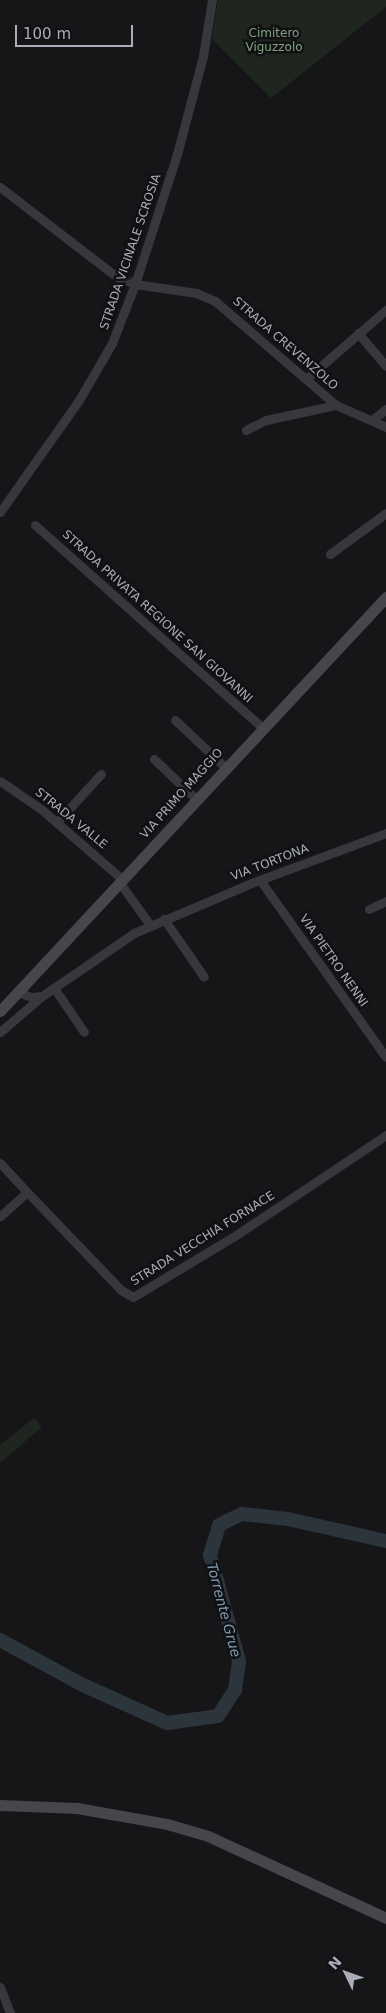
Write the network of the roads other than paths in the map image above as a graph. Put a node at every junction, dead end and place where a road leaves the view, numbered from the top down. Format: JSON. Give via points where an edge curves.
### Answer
{"nodes":[{"id":1,"x":212,"y":0,"type":"edge"},
{"id":2,"x":0,"y":187,"type":"edge"},
{"id":3,"x":135,"y":284,"type":"junction"},
{"id":4,"x":386,"y":310,"type":"edge"},
{"id":5,"x":358,"y":333,"type":"junction"},
{"id":6,"x":386,"y":366,"type":"edge"},
{"id":7,"x":306,"y":379,"type":"junction"},
{"id":8,"x":336,"y":405,"type":"junction"},
{"id":9,"x":386,"y":409,"type":"edge"},
{"id":10,"x":372,"y":420,"type":"junction"},
{"id":11,"x":386,"y":427,"type":"edge"},
{"id":12,"x":246,"y":430,"type":"dead end"},
{"id":13,"x":0,"y":512,"type":"edge"},
{"id":14,"x":386,"y":513,"type":"edge"},
{"id":15,"x":36,"y":525,"type":"dead end"},
{"id":16,"x":330,"y":554,"type":"dead end"},
{"id":17,"x":386,"y":597,"type":"edge"},
{"id":18,"x":176,"y":720,"type":"dead end"},
{"id":19,"x":263,"y":728,"type":"junction"},
{"id":20,"x":154,"y":759,"type":"dead end"},
{"id":21,"x":225,"y":766,"type":"junction"},
{"id":22,"x":101,"y":774,"type":"dead end"},
{"id":23,"x":0,"y":781,"type":"edge"},
{"id":24,"x":196,"y":799,"type":"junction"},
{"id":25,"x":57,"y":822,"type":"junction"},
{"id":26,"x":386,"y":834,"type":"edge"},
{"id":27,"x":260,"y":880,"type":"junction"},
{"id":28,"x":122,"y":881,"type":"junction"},
{"id":29,"x":386,"y":901,"type":"edge"},
{"id":30,"x":370,"y":910,"type":"dead end"},
{"id":31,"x":164,"y":919,"type":"junction"},
{"id":32,"x":150,"y":925,"type":"junction"},
{"id":33,"x":204,"y":977,"type":"dead end"},
{"id":34,"x":54,"y":988,"type":"junction"},
{"id":35,"x":19,"y":992,"type":"junction"},
{"id":36,"x":42,"y":996,"type":"junction"},
{"id":37,"x":0,"y":1011,"type":"edge"},
{"id":38,"x":0,"y":1032,"type":"edge"},
{"id":39,"x":84,"y":1032,"type":"dead end"},
{"id":40,"x":386,"y":1057,"type":"edge"},
{"id":41,"x":386,"y":1135,"type":"edge"},
{"id":42,"x":0,"y":1163,"type":"edge"},
{"id":43,"x":27,"y":1192,"type":"junction"},
{"id":44,"x":0,"y":1216,"type":"edge"},
{"id":45,"x":0,"y":1805,"type":"edge"},
{"id":46,"x":386,"y":1918,"type":"edge"},
{"id":47,"x":0,"y":1986,"type":"edge"},
{"id":48,"x":10,"y":2013,"type":"edge"}],
"edges":[{"from":1,"to":3,"type":"street","name":"STRADA VICINALE SCROSIA","via":[[203,56],[178,154]]},
{"from":2,"to":3,"type":"street","name":"STRADA CREVENZOLO","via":[[117,277]]},
{"from":3,"to":7,"type":"street","name":"STRADA CREVENZOLO","via":[[189,292],[215,301]]},
{"from":3,"to":13,"type":"street","name":"STRADA VICINALE SCROSIA","via":[[99,368]]},
{"from":4,"to":5,"type":"street"},
{"from":5,"to":6,"type":"street"},
{"from":5,"to":7,"type":"street"},
{"from":7,"to":8,"type":"street","name":"STRADA CREVENZOLO"},
{"from":8,"to":10,"type":"street","name":"STRADA CREVENZOLO"},
{"from":8,"to":12,"type":"street","via":[[266,420]]},
{"from":9,"to":10,"type":"street"},
{"from":10,"to":11,"type":"street","name":"STRADA CREVENZOLO"},
{"from":14,"to":16,"type":"street"},
{"from":15,"to":19,"type":"street","name":"STRADA PRIVATA REGIONE SAN GIOVANNI"},
{"from":17,"to":19,"type":"main road","name":"VIA PRIMO MAGGIO"},
{"from":18,"to":21,"type":"street"},
{"from":19,"to":21,"type":"main road","name":"VIA PRIMO MAGGIO"},
{"from":20,"to":24,"type":"street"},
{"from":21,"to":24,"type":"main road","name":"VIA PRIMO MAGGIO"},
{"from":22,"to":25,"type":"street"},
{"from":23,"to":25,"type":"street","name":"STRADA VALLE"},
{"from":24,"to":28,"type":"main road","name":"VIA PRIMO MAGGIO"},
{"from":25,"to":28,"type":"street","name":"STRADA VALLE"},
{"from":26,"to":27,"type":"street","name":"VIA TORTONA"},
{"from":27,"to":31,"type":"street","name":"VIA TORTONA"},
{"from":27,"to":40,"type":"street","name":"VIA PIETRO NENNI"},
{"from":28,"to":32,"type":"street","name":"STRADA VALLE"},
{"from":28,"to":35,"type":"main road","name":"VIA PRIMO MAGGIO"},
{"from":29,"to":30,"type":"street"},
{"from":31,"to":32,"type":"street","name":"VIA TORTONA"},
{"from":31,"to":33,"type":"street"},
{"from":32,"to":34,"type":"street","name":"VIA TORTONA"},
{"from":34,"to":36,"type":"street","name":"VIA TORTONA"},
{"from":34,"to":39,"type":"street"},
{"from":35,"to":36,"type":"street","via":[[31,997]]},
{"from":35,"to":37,"type":"main road","name":"VIA PRIMO MAGGIO"},
{"from":36,"to":38,"type":"street","name":"VIA TORTONA"},
{"from":41,"to":43,"type":"street","name":"STRADA VECCHIA FORNACE","via":[[233,1237],[133,1297],[121,1290]]},
{"from":42,"to":43,"type":"street","name":"STRADA VECCHIA FORNACE"},
{"from":43,"to":44,"type":"street"},
{"from":45,"to":46,"type":"main road","via":[[78,1808],[175,1827],[235,1847]]},
{"from":47,"to":48,"type":"street"}]}
